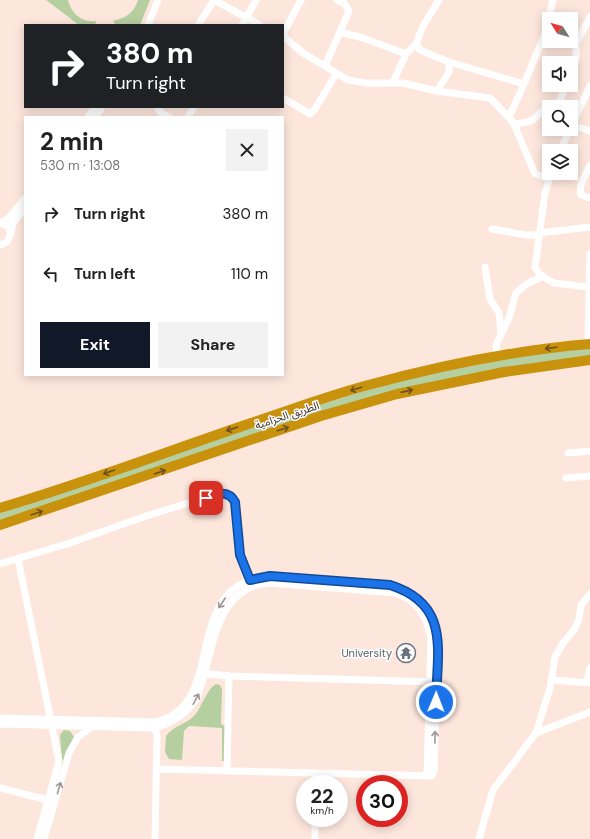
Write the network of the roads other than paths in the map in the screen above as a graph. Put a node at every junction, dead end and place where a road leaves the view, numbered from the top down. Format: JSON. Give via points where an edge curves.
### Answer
{"nodes":[{"id":1,"x":158,"y":0,"type":"edge"},
{"id":2,"x":214,"y":0,"type":"edge"},
{"id":3,"x":256,"y":0,"type":"edge"},
{"id":4,"x":302,"y":0,"type":"edge"},
{"id":5,"x":337,"y":0,"type":"edge"},
{"id":6,"x":438,"y":0,"type":"edge"},
{"id":7,"x":554,"y":0,"type":"edge"},
{"id":8,"x":590,"y":17,"type":"edge"},
{"id":9,"x":246,"y":18,"type":"junction"},
{"id":10,"x":148,"y":24,"type":"edge"},
{"id":11,"x":199,"y":24,"type":"edge"},
{"id":12,"x":243,"y":24,"type":"edge"},
{"id":13,"x":258,"y":24,"type":"edge"},
{"id":14,"x":340,"y":32,"type":"junction"},
{"id":15,"x":284,"y":39,"type":"edge"},
{"id":16,"x":416,"y":44,"type":"junction"},
{"id":17,"x":406,"y":54,"type":"junction"},
{"id":18,"x":576,"y":56,"type":"edge"},
{"id":19,"x":449,"y":62,"type":"junction"},
{"id":20,"x":324,"y":66,"type":"junction"},
{"id":21,"x":336,"y":74,"type":"junction"},
{"id":22,"x":393,"y":82,"type":"junction"},
{"id":23,"x":524,"y":84,"type":"junction"},
{"id":24,"x":590,"y":86,"type":"edge"},
{"id":25,"x":437,"y":91,"type":"junction"},
{"id":26,"x":284,"y":99,"type":"edge"},
{"id":27,"x":578,"y":106,"type":"edge"},
{"id":28,"x":95,"y":108,"type":"edge"},
{"id":29,"x":158,"y":108,"type":"edge"},
{"id":30,"x":542,"y":112,"type":"edge"},
{"id":31,"x":89,"y":116,"type":"edge"},
{"id":32,"x":167,"y":116,"type":"edge"},
{"id":33,"x":509,"y":117,"type":"junction"},
{"id":34,"x":514,"y":124,"type":"junction"},
{"id":35,"x":578,"y":128,"type":"edge"},
{"id":36,"x":590,"y":131,"type":"edge"},
{"id":37,"x":590,"y":166,"type":"edge"},
{"id":38,"x":542,"y":175,"type":"edge"},
{"id":39,"x":549,"y":180,"type":"edge"},
{"id":40,"x":590,"y":198,"type":"edge"},
{"id":41,"x":24,"y":199,"type":"edge"},
{"id":42,"x":24,"y":209,"type":"edge"},
{"id":43,"x":0,"y":223,"type":"edge"},
{"id":44,"x":590,"y":227,"type":"edge"},
{"id":45,"x":492,"y":229,"type":"dead end"},
{"id":46,"x":11,"y":231,"type":"junction"},
{"id":47,"x":539,"y":234,"type":"junction"},
{"id":48,"x":0,"y":245,"type":"edge"},
{"id":49,"x":590,"y":254,"type":"edge"},
{"id":50,"x":590,"y":260,"type":"edge"},
{"id":51,"x":485,"y":267,"type":"dead end"},
{"id":52,"x":543,"y":276,"type":"junction"},
{"id":53,"x":588,"y":287,"type":"junction"},
{"id":54,"x":501,"y":334,"type":"junction"},
{"id":55,"x":589,"y":344,"type":"edge"},
{"id":56,"x":497,"y":356,"type":"junction"},
{"id":57,"x":590,"y":360,"type":"edge"},
{"id":58,"x":590,"y":451,"type":"edge"},
{"id":59,"x":568,"y":453,"type":"dead end"},
{"id":60,"x":590,"y":476,"type":"edge"},
{"id":61,"x":566,"y":478,"type":"dead end"},
{"id":62,"x":0,"y":508,"type":"edge"},
{"id":63,"x":0,"y":525,"type":"edge"},
{"id":64,"x":18,"y":559,"type":"junction"},
{"id":65,"x":0,"y":564,"type":"edge"},
{"id":66,"x":252,"y":582,"type":"junction"},
{"id":67,"x":590,"y":594,"type":"edge"},
{"id":68,"x":590,"y":668,"type":"edge"},
{"id":69,"x":202,"y":673,"type":"junction"},
{"id":70,"x":229,"y":676,"type":"junction"},
{"id":71,"x":552,"y":680,"type":"junction"},
{"id":72,"x":433,"y":682,"type":"junction"},
{"id":73,"x":589,"y":683,"type":"edge"},
{"id":74,"x":590,"y":712,"type":"edge"},
{"id":75,"x":0,"y":718,"type":"edge"},
{"id":76,"x":69,"y":720,"type":"junction"},
{"id":77,"x":51,"y":722,"type":"junction"},
{"id":78,"x":0,"y":724,"type":"edge"},
{"id":79,"x":154,"y":725,"type":"junction"},
{"id":80,"x":75,"y":726,"type":"junction"},
{"id":81,"x":93,"y":726,"type":"junction"},
{"id":82,"x":536,"y":733,"type":"junction"},
{"id":83,"x":74,"y":742,"type":"junction"},
{"id":84,"x":156,"y":769,"type":"junction"},
{"id":85,"x":227,"y":771,"type":"junction"},
{"id":86,"x":316,"y":773,"type":"joint"},
{"id":87,"x":0,"y":788,"type":"edge"},
{"id":88,"x":52,"y":801,"type":"junction"},
{"id":89,"x":315,"y":827,"type":"edge"},
{"id":90,"x":37,"y":839,"type":"edge"},
{"id":91,"x":44,"y":839,"type":"edge"},
{"id":92,"x":155,"y":839,"type":"edge"},
{"id":93,"x":314,"y":839,"type":"edge"},
{"id":94,"x":479,"y":839,"type":"edge"}],
"edges":[{"from":1,"to":10,"type":"street"},
{"from":2,"to":9,"type":"street"},
{"from":2,"to":11,"type":"street"},
{"from":3,"to":9,"type":"street"},
{"from":4,"to":15,"type":"street"},
{"from":5,"to":14,"type":"street","via":[[349,9]]},
{"from":6,"to":16,"type":"street"},
{"from":7,"to":23,"type":"street","via":[[544,36]]},
{"from":8,"to":18,"type":"street","via":[[576,44]]},
{"from":9,"to":12,"type":"street"},
{"from":9,"to":13,"type":"street"},
{"from":14,"to":17,"type":"street"},
{"from":14,"to":20,"type":"street"},
{"from":15,"to":20,"type":"street"},
{"from":16,"to":17,"type":"street"},
{"from":16,"to":19,"type":"street","via":[[420,50]]},
{"from":17,"to":22,"type":"street"},
{"from":19,"to":23,"type":"street"},
{"from":19,"to":25,"type":"street","via":[[449,72]]},
{"from":20,"to":21,"type":"street"},
{"from":21,"to":22,"type":"street","via":[[358,83]]},
{"from":21,"to":26,"type":"street","via":[[310,114]]},
{"from":22,"to":25,"type":"street"},
{"from":23,"to":33,"type":"street"},
{"from":24,"to":27,"type":"street"},
{"from":25,"to":33,"type":"street","via":[[487,97]]},
{"from":28,"to":31,"type":"street"},
{"from":29,"to":32,"type":"street"},
{"from":30,"to":34,"type":"street","via":[[530,122]]},
{"from":33,"to":34,"type":"street"},
{"from":34,"to":38,"type":"street","via":[[535,174]]},
{"from":35,"to":36,"type":"street"},
{"from":37,"to":40,"type":"street","via":[[580,192],[581,195]]},
{"from":39,"to":47,"type":"street"},
{"from":41,"to":43,"type":"street","via":[[9,218]]},
{"from":42,"to":46,"type":"street","via":[[13,223]]},
{"from":43,"to":46,"type":"street","via":[[8,226]]},
{"from":44,"to":47,"type":"street"},
{"from":45,"to":47,"type":"street","via":[[526,235]]},
{"from":46,"to":48,"type":"street","via":[[9,240]]},
{"from":47,"to":52,"type":"street","via":[[535,267]]},
{"from":49,"to":50,"type":"street"},
{"from":50,"to":53,"type":"street"},
{"from":51,"to":54,"type":"street","via":[[490,299],[499,313]]},
{"from":52,"to":53,"type":"street","via":[[560,285]]},
{"from":52,"to":54,"type":"street","via":[[516,293],[509,318]]},
{"from":53,"to":55,"type":"street"},
{"from":54,"to":56,"type":"street","via":[[496,345]]},
{"from":55,"to":56,"type":"highway","name":"الطريق الحزامية","one_way":true},
{"from":56,"to":62,"type":"highway","name":"الطريق الحزامية","one_way":true,"via":[[370,384]]},
{"from":63,"to":57,"type":"highway","name":"الطريق الحزامية","one_way":true,"via":[[314,418],[398,394],[517,369]]},
{"from":58,"to":59,"type":"street"},
{"from":60,"to":61,"type":"street"},
{"from":64,"to":65,"type":"street"},
{"from":64,"to":66,"type":"street","via":[[146,516],[226,493],[235,502],[240,555]]},
{"from":64,"to":77,"type":"street"},
{"from":66,"to":69,"type":"street","via":[[230,592],[220,604]]},
{"from":66,"to":72,"type":"street","via":[[262,576],[278,576],[390,585],[405,590],[421,602],[433,618],[437,629]]},
{"from":67,"to":71,"type":"street","via":[[581,605],[574,630],[556,654]]},
{"from":68,"to":73,"type":"street"},
{"from":69,"to":70,"type":"street"},
{"from":69,"to":79,"type":"street","via":[[184,705]]},
{"from":70,"to":72,"type":"street"},
{"from":70,"to":85,"type":"street"},
{"from":71,"to":73,"type":"street"},
{"from":71,"to":82,"type":"street"},
{"from":72,"to":86,"type":"street","via":[[427,776]]},
{"from":74,"to":82,"type":"street"},
{"from":75,"to":77,"type":"street"},
{"from":76,"to":77,"type":"street"},
{"from":76,"to":79,"type":"street"},
{"from":76,"to":80,"type":"street"},
{"from":77,"to":78,"type":"street"},
{"from":77,"to":80,"type":"street"},
{"from":77,"to":88,"type":"street","via":[[59,761]]},
{"from":79,"to":81,"type":"street"},
{"from":79,"to":84,"type":"street","via":[[157,736]]},
{"from":80,"to":81,"type":"street"},
{"from":80,"to":83,"type":"street"},
{"from":81,"to":83,"type":"street"},
{"from":82,"to":94,"type":"street","via":[[493,790]]},
{"from":88,"to":83,"type":"street","one_way":true},
{"from":84,"to":85,"type":"street"},
{"from":84,"to":92,"type":"street"},
{"from":85,"to":86,"type":"street"},
{"from":87,"to":88,"type":"street"},
{"from":88,"to":90,"type":"street"},
{"from":88,"to":91,"type":"street"},
{"from":89,"to":93,"type":"street"}]}
